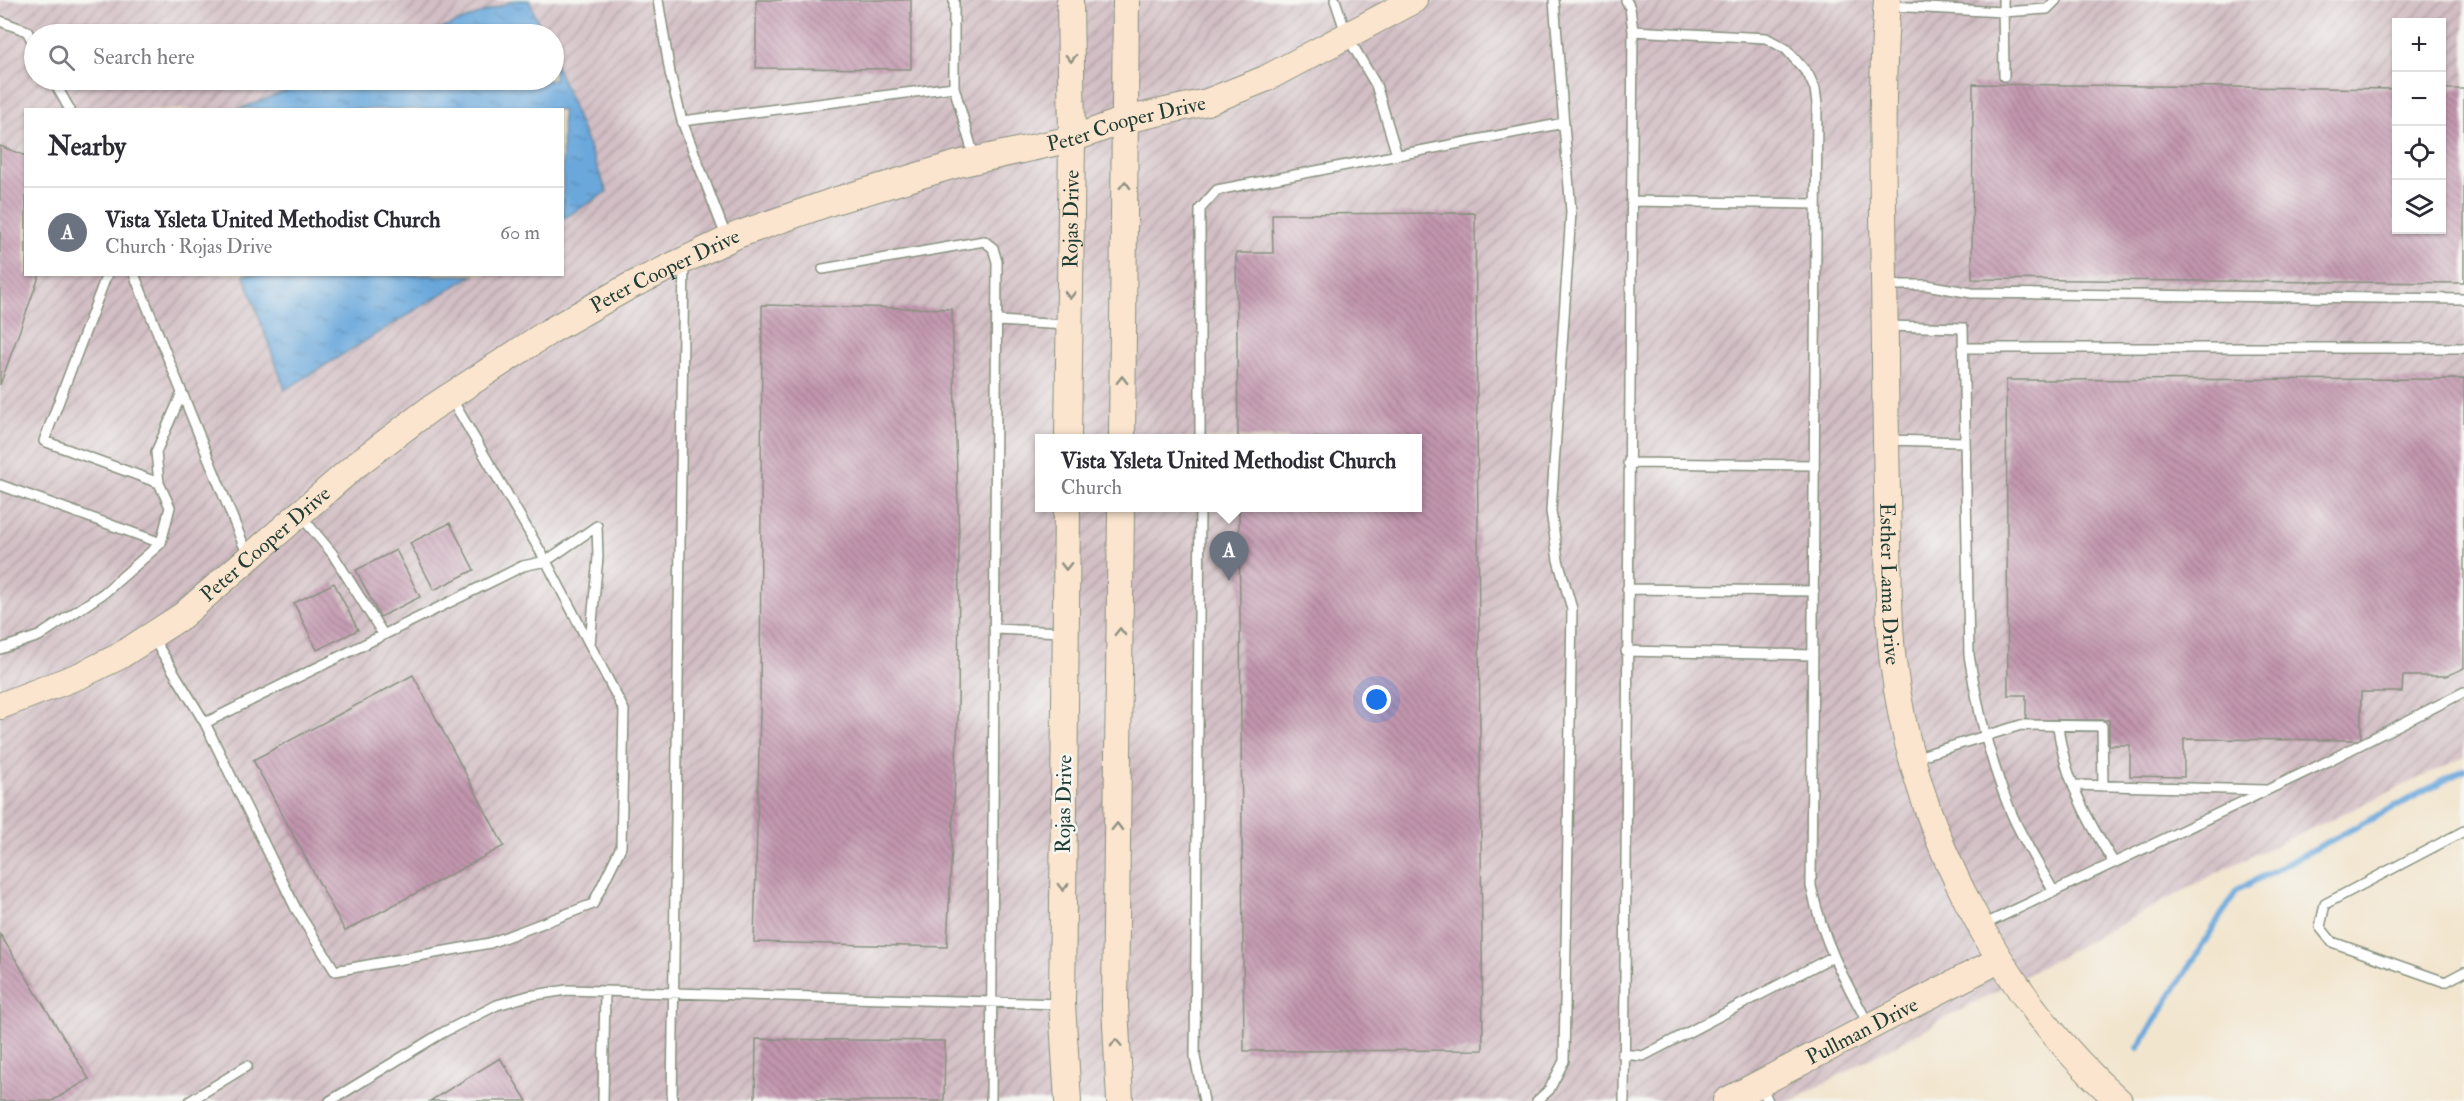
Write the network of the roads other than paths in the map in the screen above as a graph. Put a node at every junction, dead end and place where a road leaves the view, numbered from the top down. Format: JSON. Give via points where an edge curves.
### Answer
{"nodes":[{"id":1,"x":658,"y":0,"type":"edge"},
{"id":2,"x":954,"y":0,"type":"edge"},
{"id":3,"x":1070,"y":0,"type":"edge"},
{"id":4,"x":1126,"y":0,"type":"edge"},
{"id":5,"x":1335,"y":0,"type":"edge"},
{"id":6,"x":1414,"y":0,"type":"edge"},
{"id":7,"x":1554,"y":0,"type":"edge"},
{"id":8,"x":1626,"y":0,"type":"edge"},
{"id":9,"x":2003,"y":0,"type":"edge"},
{"id":10,"x":2056,"y":0,"type":"edge"},
{"id":11,"x":1887,"y":3,"type":"edge"},
{"id":12,"x":2003,"y":12,"type":"junction"},
{"id":13,"x":0,"y":21,"type":"edge"},
{"id":14,"x":24,"y":30,"type":"edge"},
{"id":15,"x":1633,"y":31,"type":"junction"},
{"id":16,"x":1347,"y":36,"type":"junction"},
{"id":17,"x":2004,"y":76,"type":"dead end"},
{"id":18,"x":954,"y":87,"type":"junction"},
{"id":19,"x":59,"y":90,"type":"edge"},
{"id":20,"x":69,"y":108,"type":"edge"},
{"id":21,"x":1125,"y":120,"type":"junction"},
{"id":22,"x":682,"y":121,"type":"junction"},
{"id":23,"x":1564,"y":123,"type":"junction"},
{"id":24,"x":1072,"y":139,"type":"junction"},
{"id":25,"x":1397,"y":155,"type":"junction"},
{"id":26,"x":975,"y":160,"type":"junction"},
{"id":27,"x":1631,"y":201,"type":"junction"},
{"id":28,"x":1816,"y":204,"type":"junction"},
{"id":29,"x":727,"y":239,"type":"junction"},
{"id":30,"x":684,"y":260,"type":"junction"},
{"id":31,"x":823,"y":269,"type":"dead end"},
{"id":32,"x":106,"y":276,"type":"edge"},
{"id":33,"x":135,"y":276,"type":"edge"},
{"id":34,"x":1884,"y":285,"type":"junction"},
{"id":35,"x":2464,"y":298,"type":"edge"},
{"id":36,"x":997,"y":321,"type":"junction"},
{"id":37,"x":1069,"y":325,"type":"junction"},
{"id":38,"x":1885,"y":326,"type":"junction"},
{"id":39,"x":1963,"y":348,"type":"junction"},
{"id":40,"x":2464,"y":348,"type":"edge"},
{"id":41,"x":182,"y":393,"type":"junction"},
{"id":42,"x":450,"y":396,"type":"junction"},
{"id":43,"x":1068,"y":434,"type":"edge"},
{"id":44,"x":1122,"y":434,"type":"edge"},
{"id":45,"x":1200,"y":434,"type":"edge"},
{"id":46,"x":1886,"y":441,"type":"junction"},
{"id":47,"x":1965,"y":442,"type":"junction"},
{"id":48,"x":1628,"y":463,"type":"junction"},
{"id":49,"x":1814,"y":465,"type":"junction"},
{"id":50,"x":159,"y":483,"type":"junction"},
{"id":51,"x":0,"y":484,"type":"edge"},
{"id":52,"x":1067,"y":512,"type":"edge"},
{"id":53,"x":1121,"y":512,"type":"edge"},
{"id":54,"x":1200,"y":512,"type":"edge"},
{"id":55,"x":300,"y":514,"type":"junction"},
{"id":56,"x":161,"y":543,"type":"junction"},
{"id":57,"x":250,"y":559,"type":"junction"},
{"id":58,"x":546,"y":561,"type":"junction"},
{"id":59,"x":1627,"y":589,"type":"junction"},
{"id":60,"x":1814,"y":591,"type":"junction"},
{"id":61,"x":994,"y":629,"type":"junction"},
{"id":62,"x":1066,"y":632,"type":"junction"},
{"id":63,"x":383,"y":634,"type":"junction"},
{"id":64,"x":152,"y":636,"type":"junction"},
{"id":65,"x":590,"y":645,"type":"junction"},
{"id":66,"x":0,"y":649,"type":"edge"},
{"id":67,"x":1626,"y":651,"type":"junction"},
{"id":68,"x":1813,"y":655,"type":"junction"},
{"id":69,"x":2464,"y":692,"type":"edge"},
{"id":70,"x":0,"y":706,"type":"edge"},
{"id":71,"x":205,"y":723,"type":"junction"},
{"id":72,"x":2058,"y":726,"type":"junction"},
{"id":73,"x":1985,"y":735,"type":"junction"},
{"id":74,"x":1914,"y":759,"type":"junction"},
{"id":75,"x":2073,"y":785,"type":"junction"},
{"id":76,"x":2103,"y":786,"type":"junction"},
{"id":77,"x":2268,"y":790,"type":"junction"},
{"id":78,"x":2464,"y":831,"type":"edge"},
{"id":79,"x":2114,"y":863,"type":"junction"},
{"id":80,"x":2054,"y":892,"type":"junction"},
{"id":81,"x":1981,"y":926,"type":"junction"},
{"id":82,"x":1832,"y":957,"type":"junction"},
{"id":83,"x":1999,"y":960,"type":"junction"},
{"id":84,"x":2464,"y":972,"type":"edge"},
{"id":85,"x":605,"y":992,"type":"junction"},
{"id":86,"x":675,"y":993,"type":"junction"},
{"id":87,"x":991,"y":1002,"type":"junction"},
{"id":88,"x":1062,"y":1004,"type":"junction"},
{"id":89,"x":1870,"y":1026,"type":"junction"},
{"id":90,"x":1622,"y":1054,"type":"junction"},
{"id":91,"x":247,"y":1066,"type":"dead end"},
{"id":92,"x":1764,"y":1092,"type":"edge"},
{"id":93,"x":190,"y":1101,"type":"edge"},
{"id":94,"x":330,"y":1101,"type":"edge"},
{"id":95,"x":603,"y":1101,"type":"edge"},
{"id":96,"x":672,"y":1101,"type":"edge"},
{"id":97,"x":991,"y":1101,"type":"edge"},
{"id":98,"x":1068,"y":1101,"type":"edge"},
{"id":99,"x":1120,"y":1101,"type":"edge"},
{"id":100,"x":1204,"y":1101,"type":"edge"},
{"id":101,"x":1537,"y":1101,"type":"edge"},
{"id":102,"x":1624,"y":1101,"type":"edge"},
{"id":103,"x":1726,"y":1101,"type":"edge"},
{"id":104,"x":2119,"y":1101,"type":"edge"}],
"edges":[{"from":1,"to":22,"type":"lane"},
{"from":2,"to":18,"type":"lane"},
{"from":3,"to":24,"type":"street","name":"Rojas Drive","one_way":true},
{"from":4,"to":21,"type":"street"},
{"from":5,"to":16,"type":"lane"},
{"from":6,"to":16,"type":"street","name":"Peter Cooper Drive"},
{"from":7,"to":23,"type":"lane"},
{"from":8,"to":15,"type":"lane"},
{"from":9,"to":12,"type":"lane"},
{"from":10,"to":12,"type":"lane","via":[[2047,9]]},
{"from":11,"to":12,"type":"lane"},
{"from":11,"to":34,"type":"street","name":"Esther Lama Drive"},
{"from":12,"to":17,"type":"lane"},
{"from":13,"to":14,"type":"lane"},
{"from":15,"to":27,"type":"lane"},
{"from":15,"to":28,"type":"lane","via":[[1755,35],[1786,49],[1808,74],[1815,89]]},
{"from":16,"to":21,"type":"street","name":"Peter Cooper Drive","via":[[1265,79],[1217,98]]},
{"from":16,"to":25,"type":"lane","via":[[1376,85]]},
{"from":18,"to":22,"type":"lane"},
{"from":18,"to":26,"type":"lane"},
{"from":19,"to":20,"type":"lane"},
{"from":21,"to":24,"type":"street","name":"Peter Cooper Drive"},
{"from":44,"to":21,"type":"street","one_way":true},
{"from":22,"to":29,"type":"lane"},
{"from":23,"to":25,"type":"lane"},
{"from":23,"to":101,"type":"lane","via":[[1571,212],[1551,511],[1558,560],[1572,609],[1564,1061],[1549,1090]]},
{"from":24,"to":26,"type":"street","name":"Peter Cooper Drive"},
{"from":24,"to":37,"type":"street","name":"Rojas Drive","one_way":true},
{"from":25,"to":45,"type":"lane","via":[[1217,190],[1200,209]]},
{"from":26,"to":29,"type":"street","name":"Peter Cooper Drive","via":[[834,201]]},
{"from":27,"to":28,"type":"lane"},
{"from":27,"to":48,"type":"lane"},
{"from":28,"to":49,"type":"lane"},
{"from":29,"to":30,"type":"street","name":"Peter Cooper Drive"},
{"from":30,"to":42,"type":"street","name":"Peter Cooper Drive","via":[[550,331]]},
{"from":30,"to":86,"type":"lane"},
{"from":31,"to":36,"type":"lane","via":[[984,241],[993,248],[997,261]]},
{"from":32,"to":50,"type":"lane","via":[[45,441]]},
{"from":33,"to":41,"type":"lane"},
{"from":34,"to":35,"type":"lane","via":[[1926,285],[1972,293]]},
{"from":34,"to":38,"type":"street","name":"Esther Lama Drive"},
{"from":36,"to":37,"type":"lane"},
{"from":36,"to":61,"type":"lane"},
{"from":37,"to":43,"type":"street","name":"Rojas Drive"},
{"from":38,"to":39,"type":"lane","via":[[1963,328]]},
{"from":38,"to":46,"type":"street","name":"Esther Lama Drive"},
{"from":39,"to":40,"type":"lane"},
{"from":39,"to":47,"type":"lane"},
{"from":41,"to":50,"type":"lane","via":[[156,452]]},
{"from":41,"to":57,"type":"lane"},
{"from":42,"to":55,"type":"street","name":"Peter Cooper Drive","via":[[357,464]]},
{"from":42,"to":58,"type":"lane"},
{"from":46,"to":47,"type":"lane"},
{"from":46,"to":74,"type":"street","name":"Esther Lama Drive","via":[[1892,653]]},
{"from":47,"to":73,"type":"lane","via":[[1969,655]]},
{"from":48,"to":49,"type":"lane"},
{"from":48,"to":59,"type":"lane"},
{"from":49,"to":60,"type":"lane"},
{"from":50,"to":56,"type":"lane","via":[[170,507]]},
{"from":51,"to":56,"type":"lane"},
{"from":52,"to":62,"type":"street","name":"Rojas Drive","one_way":true},
{"from":99,"to":53,"type":"street","one_way":true,"via":[[1116,994]]},
{"from":54,"to":100,"type":"lane","via":[[1195,1057]]},
{"from":55,"to":57,"type":"street","name":"Peter Cooper Drive"},
{"from":55,"to":63,"type":"lane","via":[[332,553]]},
{"from":56,"to":66,"type":"lane","via":[[105,593],[39,636]]},
{"from":57,"to":64,"type":"street","name":"Peter Cooper Drive"},
{"from":58,"to":63,"type":"lane","via":[[522,566]]},
{"from":58,"to":65,"type":"lane"},
{"from":58,"to":65,"type":"lane","via":[[597,526]]},
{"from":59,"to":60,"type":"lane"},
{"from":59,"to":67,"type":"lane"},
{"from":60,"to":68,"type":"lane"},
{"from":61,"to":62,"type":"lane"},
{"from":61,"to":87,"type":"lane"},
{"from":62,"to":88,"type":"street","name":"Rojas Drive","one_way":true},
{"from":63,"to":71,"type":"lane"},
{"from":64,"to":70,"type":"street","name":"Peter Cooper Drive","via":[[81,675]]},
{"from":64,"to":71,"type":"lane"},
{"from":65,"to":71,"type":"lane","via":[[624,710],[621,847],[593,904],[490,943],[335,971],[297,909]]},
{"from":67,"to":68,"type":"lane"},
{"from":67,"to":90,"type":"lane"},
{"from":68,"to":82,"type":"lane","via":[[1811,886]]},
{"from":69,"to":77,"type":"lane"},
{"from":72,"to":73,"type":"lane","via":[[2021,725]]},
{"from":72,"to":75,"type":"lane","via":[[2061,756]]},
{"from":72,"to":76,"type":"lane","via":[[2102,726]]},
{"from":73,"to":74,"type":"lane"},
{"from":73,"to":80,"type":"lane","via":[[2011,812]]},
{"from":74,"to":81,"type":"street","name":"Esther Lama Drive","via":[[1936,827]]},
{"from":75,"to":76,"type":"lane"},
{"from":75,"to":79,"type":"lane","via":[[2090,824]]},
{"from":76,"to":77,"type":"lane"},
{"from":77,"to":79,"type":"lane"},
{"from":78,"to":84,"type":"lane","via":[[2325,904],[2320,927],[2332,942],[2445,982]]},
{"from":79,"to":80,"type":"lane"},
{"from":80,"to":81,"type":"lane"},
{"from":81,"to":83,"type":"street","name":"Esther Lama Drive"},
{"from":82,"to":89,"type":"lane"},
{"from":82,"to":90,"type":"lane","via":[[1643,1056]]},
{"from":83,"to":89,"type":"street","name":"Pullman Drive"},
{"from":83,"to":104,"type":"street","name":"Esther Lama Drive","via":[[2015,986],[2076,1060]]},
{"from":85,"to":86,"type":"lane"},
{"from":85,"to":94,"type":"lane","via":[[567,990],[497,1005],[442,1033]]},
{"from":85,"to":95,"type":"lane"},
{"from":86,"to":87,"type":"lane"},
{"from":86,"to":96,"type":"lane"},
{"from":87,"to":88,"type":"lane"},
{"from":87,"to":97,"type":"lane"},
{"from":88,"to":98,"type":"street","name":"Rojas Drive"},
{"from":89,"to":92,"type":"street","name":"Pullman Drive"},
{"from":90,"to":102,"type":"lane"},
{"from":91,"to":93,"type":"lane"},
{"from":92,"to":103,"type":"street","name":"Pullman Drive"}]}
